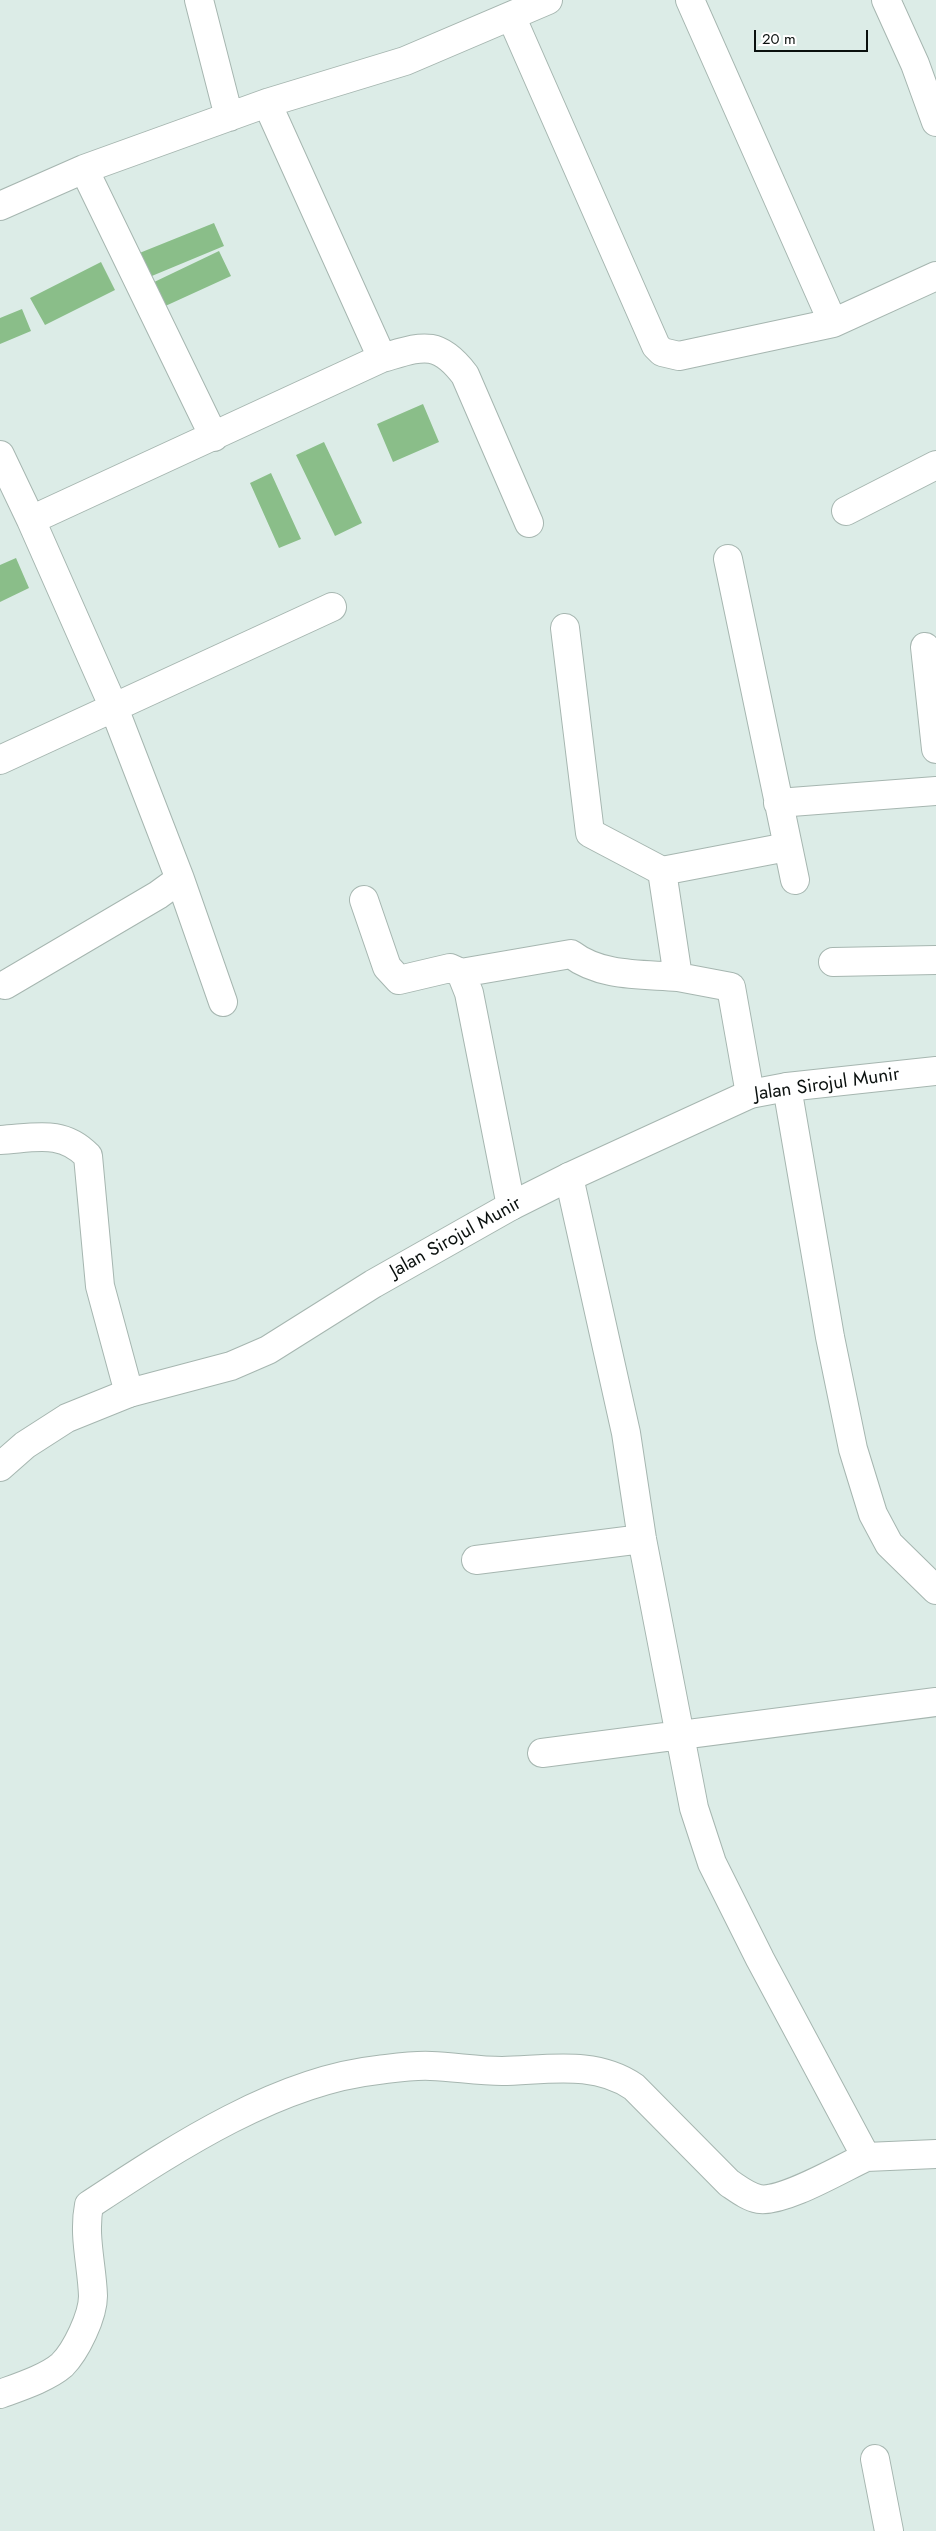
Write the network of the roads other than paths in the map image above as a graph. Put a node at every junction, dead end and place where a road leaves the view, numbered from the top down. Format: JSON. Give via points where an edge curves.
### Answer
{"nodes":[{"id":1,"x":199,"y":0,"type":"edge"},
{"id":2,"x":548,"y":0,"type":"edge"},
{"id":3,"x":690,"y":0,"type":"edge"},
{"id":4,"x":886,"y":0,"type":"edge"},
{"id":5,"x":512,"y":16,"type":"junction"},
{"id":6,"x":267,"y":103,"type":"junction"},
{"id":7,"x":230,"y":117,"type":"junction"},
{"id":8,"x":936,"y":122,"type":"edge"},
{"id":9,"x":84,"y":168,"type":"junction"},
{"id":10,"x":0,"y":206,"type":"edge"},
{"id":11,"x":936,"y":276,"type":"edge"},
{"id":12,"x":833,"y":323,"type":"junction"},
{"id":13,"x":382,"y":358,"type":"junction"},
{"id":14,"x":214,"y":437,"type":"junction"},
{"id":15,"x":0,"y":456,"type":"edge"},
{"id":16,"x":936,"y":466,"type":"edge"},
{"id":17,"x":846,"y":511,"type":"dead end"},
{"id":18,"x":31,"y":520,"type":"junction"},
{"id":19,"x":529,"y":523,"type":"dead end"},
{"id":20,"x":728,"y":558,"type":"dead end"},
{"id":21,"x":332,"y":607,"type":"dead end"},
{"id":22,"x":565,"y":628,"type":"dead end"},
{"id":23,"x":925,"y":647,"type":"dead end"},
{"id":24,"x":114,"y":708,"type":"junction"},
{"id":25,"x":936,"y":749,"type":"edge"},
{"id":26,"x":0,"y":760,"type":"edge"},
{"id":27,"x":936,"y":791,"type":"edge"},
{"id":28,"x":778,"y":803,"type":"junction"},
{"id":29,"x":787,"y":847,"type":"junction"},
{"id":30,"x":662,"y":871,"type":"junction"},
{"id":31,"x":180,"y":879,"type":"junction"},
{"id":32,"x":795,"y":880,"type":"dead end"},
{"id":33,"x":364,"y":900,"type":"dead end"},
{"id":34,"x":936,"y":960,"type":"edge"},
{"id":35,"x":833,"y":962,"type":"dead end"},
{"id":36,"x":462,"y":974,"type":"junction"},
{"id":37,"x":678,"y":977,"type":"junction"},
{"id":38,"x":5,"y":986,"type":"dead end"},
{"id":39,"x":223,"y":1002,"type":"dead end"},
{"id":40,"x":936,"y":1071,"type":"edge"},
{"id":41,"x":787,"y":1087,"type":"junction"},
{"id":42,"x":750,"y":1094,"type":"junction"},
{"id":43,"x":0,"y":1140,"type":"edge"},
{"id":44,"x":569,"y":1176,"type":"junction"},
{"id":45,"x":512,"y":1206,"type":"junction"},
{"id":46,"x":129,"y":1393,"type":"junction"},
{"id":47,"x":0,"y":1467,"type":"edge"},
{"id":48,"x":642,"y":1539,"type":"junction"},
{"id":49,"x":476,"y":1560,"type":"dead end"},
{"id":50,"x":936,"y":1590,"type":"edge"},
{"id":51,"x":936,"y":1702,"type":"edge"},
{"id":52,"x":678,"y":1734,"type":"junction"},
{"id":53,"x":542,"y":1753,"type":"dead end"},
{"id":54,"x":936,"y":2154,"type":"edge"},
{"id":55,"x":866,"y":2157,"type":"junction"},
{"id":56,"x":0,"y":2394,"type":"edge"},
{"id":57,"x":875,"y":2459,"type":"dead end"},
{"id":58,"x":889,"y":2531,"type":"edge"}],
"edges":[{"from":1,"to":7,"type":"street"},
{"from":2,"to":5,"type":"street"},
{"from":3,"to":12,"type":"street"},
{"from":4,"to":8,"type":"street","via":[[915,64]]},
{"from":5,"to":6,"type":"street","via":[[405,61]]},
{"from":5,"to":12,"type":"street","via":[[656,346],[662,352],[679,356]]},
{"from":6,"to":7,"type":"street"},
{"from":6,"to":13,"type":"street"},
{"from":7,"to":9,"type":"street"},
{"from":9,"to":10,"type":"street"},
{"from":9,"to":14,"type":"street"},
{"from":11,"to":12,"type":"street"},
{"from":13,"to":14,"type":"street"},
{"from":13,"to":19,"type":"street","via":[[414,349],[434,349],[452,357],[464,375]]},
{"from":14,"to":18,"type":"street"},
{"from":15,"to":18,"type":"street"},
{"from":16,"to":17,"type":"street"},
{"from":18,"to":24,"type":"street"},
{"from":20,"to":28,"type":"street"},
{"from":21,"to":24,"type":"street"},
{"from":22,"to":30,"type":"street","via":[[590,833]]},
{"from":23,"to":25,"type":"street"},
{"from":24,"to":26,"type":"street"},
{"from":24,"to":31,"type":"street"},
{"from":27,"to":28,"type":"street"},
{"from":28,"to":29,"type":"street"},
{"from":29,"to":30,"type":"street"},
{"from":29,"to":32,"type":"street"},
{"from":30,"to":37,"type":"street"},
{"from":31,"to":38,"type":"street","via":[[158,896]]},
{"from":31,"to":39,"type":"street"},
{"from":33,"to":36,"type":"street","via":[[387,967],[399,980],[450,968]]},
{"from":34,"to":35,"type":"street"},
{"from":36,"to":37,"type":"street","via":[[571,954],[582,963],[612,972]]},
{"from":36,"to":45,"type":"street","via":[[469,993]]},
{"from":37,"to":42,"type":"street","via":[[730,987]]},
{"from":40,"to":41,"type":"street","name":"Jalan Sirojul Munir"},
{"from":41,"to":42,"type":"street","name":"Jalan Sirojul Munir"},
{"from":41,"to":50,"type":"street","via":[[830,1337],[853,1449],[873,1514],[889,1544]]},
{"from":42,"to":44,"type":"street","name":"Jalan Sirojul Munir"},
{"from":43,"to":46,"type":"street","via":[[60,1137],[76,1144],[88,1156],[100,1286]]},
{"from":44,"to":45,"type":"street","name":"Jalan Sirojul Munir"},
{"from":44,"to":48,"type":"street","via":[[626,1434]]},
{"from":45,"to":46,"type":"street","name":"Jalan Sirojul Munir","via":[[373,1284],[268,1350],[231,1366]]},
{"from":46,"to":47,"type":"street","name":"Jalan Sirojul Munir","via":[[68,1418]]},
{"from":48,"to":49,"type":"street"},
{"from":48,"to":52,"type":"street"},
{"from":51,"to":52,"type":"street"},
{"from":52,"to":53,"type":"street"},
{"from":52,"to":55,"type":"street","via":[[694,1808],[712,1862]]},
{"from":54,"to":55,"type":"street"},
{"from":55,"to":56,"type":"street","via":[[778,2199],[759,2199],[729,2183],[634,2087],[619,2077],[595,2069],[499,2071],[429,2066],[375,2070],[313,2084],[226,2120],[89,2205],[85,2225],[93,2298],[85,2330],[62,2364],[30,2383]]},
{"from":57,"to":58,"type":"street"}]}
